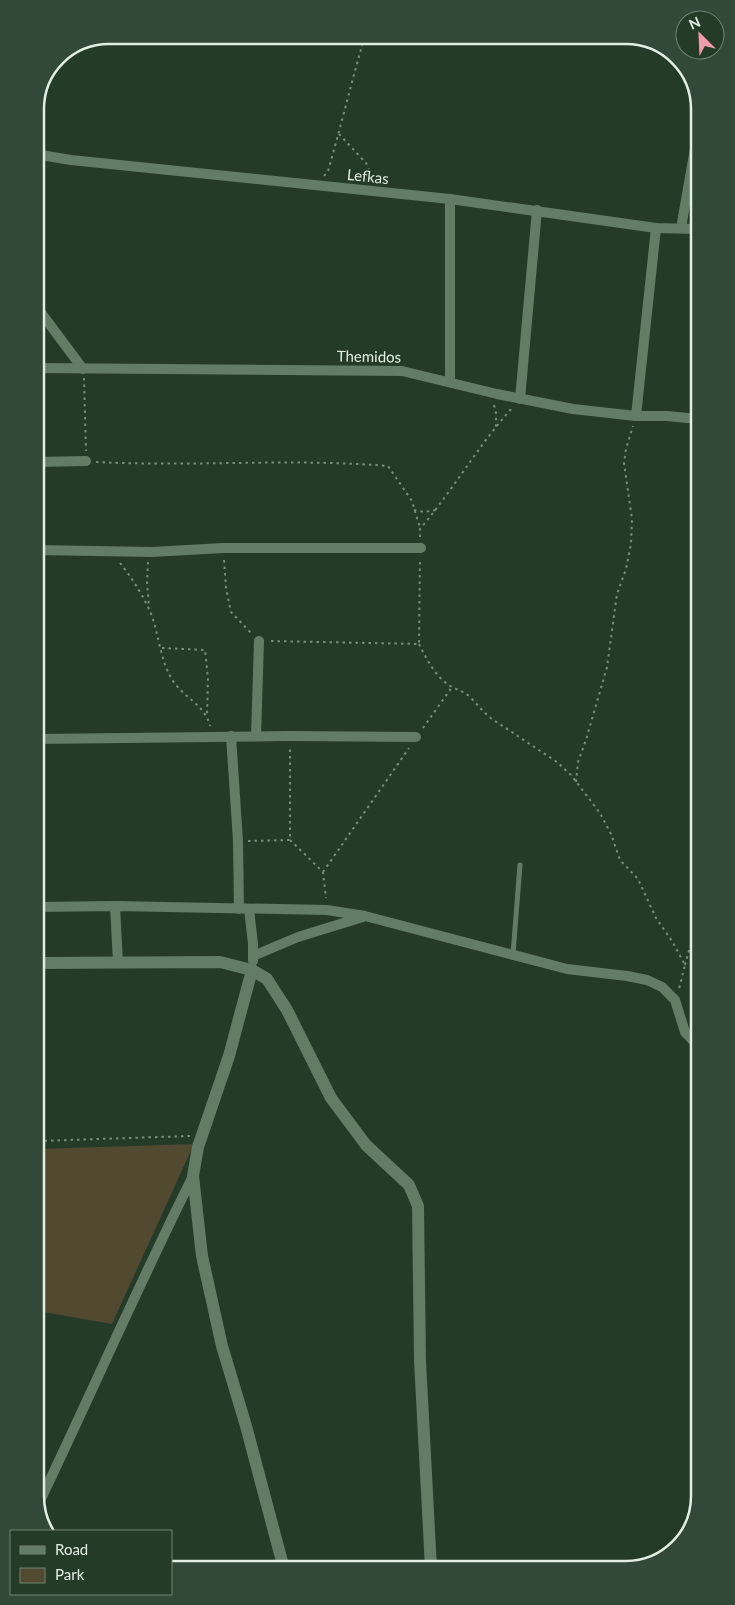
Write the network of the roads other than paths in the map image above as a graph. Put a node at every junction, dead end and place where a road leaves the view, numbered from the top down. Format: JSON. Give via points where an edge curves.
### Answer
{"nodes":[{"id":1,"x":44,"y":156,"type":"edge"},
{"id":2,"x":691,"y":172,"type":"edge"},
{"id":3,"x":450,"y":199,"type":"junction"},
{"id":4,"x":537,"y":210,"type":"junction"},
{"id":5,"x":656,"y":228,"type":"junction"},
{"id":6,"x":681,"y":228,"type":"junction"},
{"id":7,"x":691,"y":229,"type":"edge"},
{"id":8,"x":44,"y":316,"type":"edge"},
{"id":9,"x":44,"y":368,"type":"edge"},
{"id":10,"x":84,"y":369,"type":"junction"},
{"id":11,"x":450,"y":382,"type":"junction"},
{"id":12,"x":520,"y":399,"type":"junction"},
{"id":13,"x":636,"y":416,"type":"junction"},
{"id":14,"x":691,"y":418,"type":"edge"},
{"id":15,"x":86,"y":461,"type":"road end"},
{"id":16,"x":44,"y":462,"type":"edge"},
{"id":17,"x":421,"y":548,"type":"road end"},
{"id":18,"x":44,"y":550,"type":"edge"},
{"id":19,"x":259,"y":642,"type":"road end"},
{"id":20,"x":231,"y":736,"type":"junction"},
{"id":21,"x":256,"y":736,"type":"junction"},
{"id":22,"x":416,"y":737,"type":"road end"},
{"id":23,"x":44,"y":739,"type":"edge"},
{"id":24,"x":520,"y":865,"type":"dead end"},
{"id":25,"x":114,"y":906,"type":"junction"},
{"id":26,"x":44,"y":907,"type":"edge"},
{"id":27,"x":244,"y":909,"type":"junction"},
{"id":28,"x":365,"y":916,"type":"junction"},
{"id":29,"x":513,"y":954,"type":"junction"},
{"id":30,"x":253,"y":956,"type":"junction"},
{"id":31,"x":44,"y":963,"type":"edge"},
{"id":32,"x":118,"y":963,"type":"junction"},
{"id":33,"x":252,"y":970,"type":"junction"},
{"id":34,"x":691,"y":1038,"type":"edge"},
{"id":35,"x":193,"y":1176,"type":"junction"},
{"id":36,"x":44,"y":1493,"type":"edge"},
{"id":37,"x":282,"y":1561,"type":"edge"},
{"id":38,"x":431,"y":1561,"type":"edge"}],
"edges":[{"from":1,"to":3,"type":"street","name":"Lefkas"},
{"from":2,"to":6,"type":"street"},
{"from":3,"to":4,"type":"street","name":"Lefkas"},
{"from":3,"to":11,"type":"street"},
{"from":4,"to":5,"type":"street","name":"Lefkas"},
{"from":4,"to":12,"type":"street"},
{"from":5,"to":6,"type":"street","name":"Lefkas"},
{"from":5,"to":13,"type":"street"},
{"from":6,"to":7,"type":"street","name":"Lefkas"},
{"from":8,"to":10,"type":"street"},
{"from":9,"to":10,"type":"street","name":"Themidos"},
{"from":10,"to":11,"type":"street","name":"Themidos","via":[[402,371]]},
{"from":11,"to":12,"type":"street","name":"Themidos"},
{"from":12,"to":13,"type":"street","name":"Themidos"},
{"from":13,"to":14,"type":"street","name":"Themidos"},
{"from":15,"to":16,"type":"street"},
{"from":17,"to":18,"type":"street"},
{"from":19,"to":21,"type":"street"},
{"from":20,"to":21,"type":"street"},
{"from":20,"to":23,"type":"street"},
{"from":20,"to":27,"type":"street"},
{"from":21,"to":22,"type":"street"},
{"from":24,"to":29,"type":"lane"},
{"from":25,"to":26,"type":"street"},
{"from":25,"to":27,"type":"street"},
{"from":25,"to":32,"type":"street"},
{"from":27,"to":28,"type":"street","via":[[327,910]]},
{"from":27,"to":30,"type":"street"},
{"from":28,"to":29,"type":"street"},
{"from":28,"to":30,"type":"street"},
{"from":29,"to":34,"type":"street","via":[[567,969],[646,980],[662,987],[675,1000],[685,1032]]},
{"from":30,"to":33,"type":"street"},
{"from":31,"to":32,"type":"street"},
{"from":32,"to":33,"type":"street","via":[[220,962]]},
{"from":33,"to":35,"type":"street","via":[[198,1148]]},
{"from":33,"to":38,"type":"street","via":[[267,979],[288,1010],[331,1098],[366,1145],[409,1185],[418,1206],[420,1361]]},
{"from":35,"to":36,"type":"street"},
{"from":35,"to":37,"type":"street","via":[[202,1256],[222,1346]]}]}
